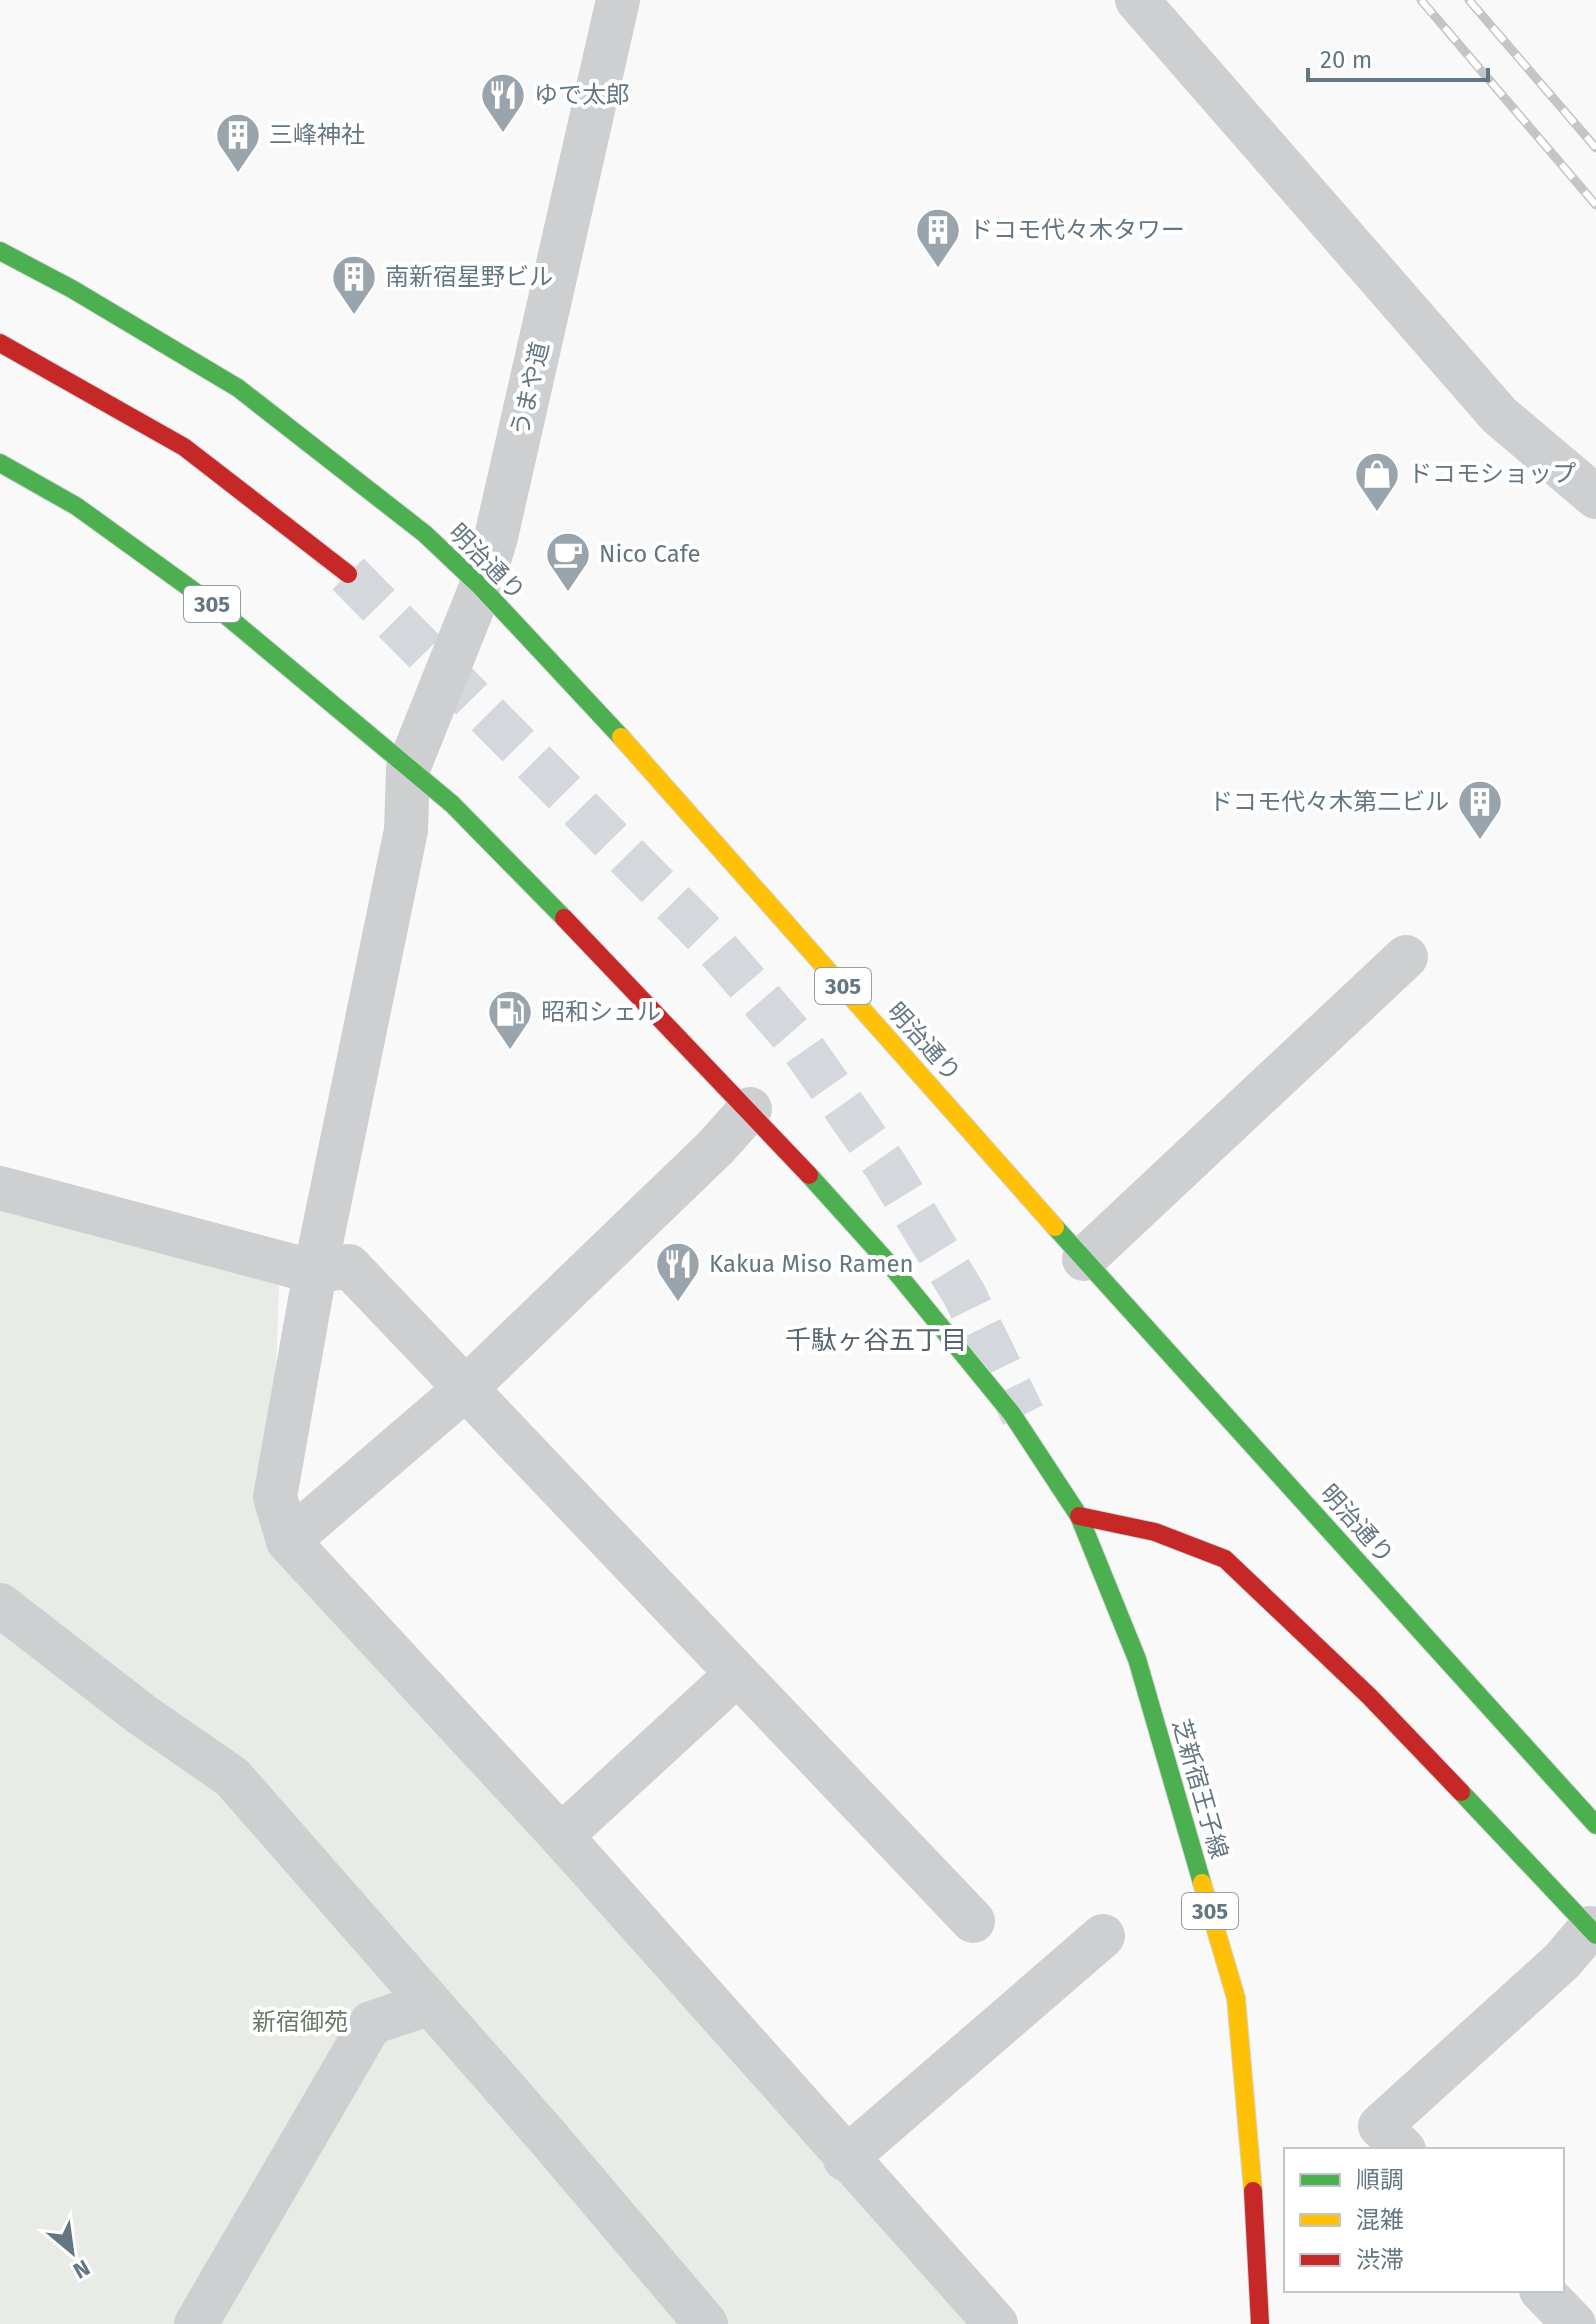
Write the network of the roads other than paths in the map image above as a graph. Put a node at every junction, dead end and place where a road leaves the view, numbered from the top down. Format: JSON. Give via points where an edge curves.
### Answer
{"nodes":[{"id":1,"x":618,"y":0,"type":"edge"},
{"id":2,"x":1137,"y":0,"type":"edge"},
{"id":3,"x":0,"y":251,"type":"edge"},
{"id":4,"x":0,"y":343,"type":"edge"},
{"id":5,"x":0,"y":463,"type":"edge"},
{"id":6,"x":1596,"y":497,"type":"edge"},
{"id":7,"x":348,"y":574,"type":"tunnel mouth"},
{"id":8,"x":481,"y":587,"type":"junction"},
{"id":9,"x":408,"y":769,"type":"junction"},
{"id":10,"x":1406,"y":957,"type":"dead end"},
{"id":11,"x":750,"y":1109,"type":"junction"},
{"id":12,"x":0,"y":1188,"type":"edge"},
{"id":13,"x":1084,"y":1259,"type":"junction"},
{"id":14,"x":315,"y":1272,"type":"junction"},
{"id":15,"x":464,"y":1390,"type":"junction"},
{"id":16,"x":1079,"y":1516,"type":"junction"},
{"id":17,"x":288,"y":1541,"type":"junction"},
{"id":18,"x":0,"y":1605,"type":"edge"},
{"id":19,"x":737,"y":1674,"type":"junction"},
{"id":20,"x":1596,"y":1825,"type":"edge"},
{"id":21,"x":561,"y":1836,"type":"junction"},
{"id":22,"x":973,"y":1921,"type":"dead end"},
{"id":23,"x":1593,"y":1932,"type":"edge"},
{"id":24,"x":1103,"y":1936,"type":"dead end"},
{"id":25,"x":428,"y":2004,"type":"junction"},
{"id":26,"x":1402,"y":2148,"type":"edge"},
{"id":27,"x":845,"y":2159,"type":"junction"},
{"id":28,"x":1543,"y":2292,"type":"edge"},
{"id":29,"x":196,"y":2324,"type":"edge"},
{"id":30,"x":706,"y":2324,"type":"edge"},
{"id":31,"x":996,"y":2324,"type":"edge"},
{"id":32,"x":1260,"y":2324,"type":"edge"},
{"id":33,"x":1574,"y":2324,"type":"edge"}],
"edges":[{"from":1,"to":8,"type":"street","name":"うまや道"},
{"from":2,"to":6,"type":"street","via":[[1499,415]]},
{"from":3,"to":8,"type":"main road","name":"明治通り","number":"305","via":[[238,388],[425,534]]},
{"from":4,"to":7,"type":"main road","via":[[184,447]]},
{"from":5,"to":9,"type":"main road","number":"305","via":[[76,506],[216,607]]},
{"from":8,"to":9,"type":"street","name":"うまや道"},
{"from":8,"to":13,"type":"main road","name":"明治通り","number":"305","via":[[643,761]]},
{"from":9,"to":11,"type":"main road","number":"305","via":[[452,804]]},
{"from":9,"to":14,"type":"street","name":"うまや道","via":[[406,830]]},
{"from":10,"to":13,"type":"street"},
{"from":11,"to":15,"type":"street"},
{"from":11,"to":16,"type":"main road","number":"305","via":[[892,1267],[1002,1402]]},
{"from":12,"to":14,"type":"street"},
{"from":13,"to":20,"type":"main road","name":"明治通り","number":"305"},
{"from":14,"to":15,"type":"street","via":[[349,1266]]},
{"from":14,"to":17,"type":"street","name":"うまや道","via":[[275,1497]]},
{"from":15,"to":17,"type":"street"},
{"from":15,"to":19,"type":"street"},
{"from":16,"to":23,"type":"main road","via":[[1155,1532],[1225,1559],[1369,1696]]},
{"from":16,"to":32,"type":"main road","name":"芝新宿王子線","number":"305","via":[[1137,1659],[1236,1998]]},
{"from":17,"to":21,"type":"street"},
{"from":18,"to":25,"type":"street","via":[[232,1777]]},
{"from":19,"to":21,"type":"street"},
{"from":19,"to":22,"type":"street"},
{"from":21,"to":27,"type":"street"},
{"from":23,"to":26,"type":"street","via":[[1380,2126]]},
{"from":24,"to":27,"type":"street"},
{"from":25,"to":29,"type":"street","via":[[371,2023]]},
{"from":25,"to":30,"type":"street"},
{"from":27,"to":31,"type":"street"},
{"from":28,"to":33,"type":"street"}]}
